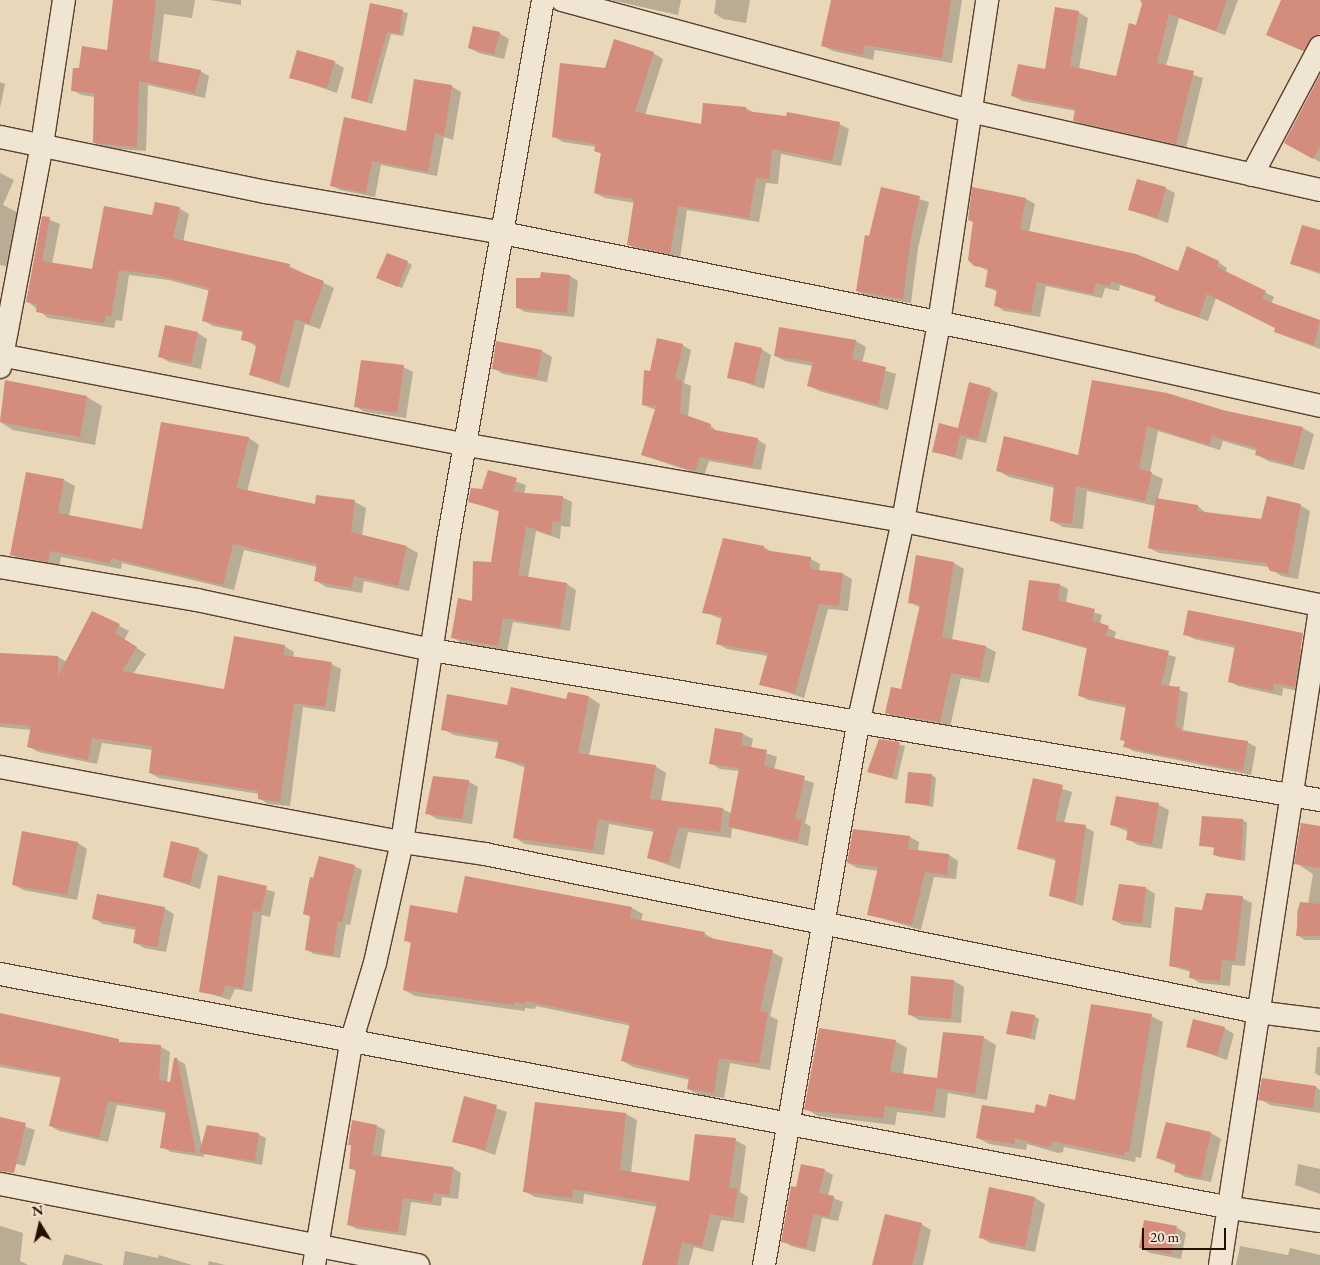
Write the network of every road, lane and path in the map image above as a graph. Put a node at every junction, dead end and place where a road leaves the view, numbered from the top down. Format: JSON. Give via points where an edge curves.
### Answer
{"nodes":[{"id":1,"x":64,"y":0,"type":"edge"},
{"id":2,"x":544,"y":0,"type":"edge"},
{"id":3,"x":562,"y":0,"type":"edge"},
{"id":4,"x":987,"y":0,"type":"edge"},
{"id":5,"x":1320,"y":47,"type":"edge"},
{"id":6,"x":970,"y":111,"type":"junction"},
{"id":7,"x":0,"y":137,"type":"edge"},
{"id":8,"x":42,"y":144,"type":"junction"},
{"id":9,"x":1252,"y":175,"type":"junction"},
{"id":10,"x":1320,"y":190,"type":"edge"},
{"id":11,"x":503,"y":233,"type":"junction"},
{"id":12,"x":939,"y":323,"type":"junction"},
{"id":13,"x":1,"y":359,"type":"edge"},
{"id":14,"x":1320,"y":406,"type":"edge"},
{"id":15,"x":468,"y":445,"type":"junction"},
{"id":16,"x":903,"y":521,"type":"junction"},
{"id":17,"x":0,"y":566,"type":"edge"},
{"id":18,"x":1320,"y":605,"type":"edge"},
{"id":19,"x":1320,"y":609,"type":"edge"},
{"id":20,"x":432,"y":650,"type":"junction"},
{"id":21,"x":858,"y":724,"type":"junction"},
{"id":22,"x":0,"y":767,"type":"edge"},
{"id":23,"x":1291,"y":794,"type":"junction"},
{"id":24,"x":1320,"y":800,"type":"edge"},
{"id":25,"x":402,"y":842,"type":"junction"},
{"id":26,"x":822,"y":923,"type":"junction"},
{"id":27,"x":0,"y":974,"type":"edge"},
{"id":28,"x":1257,"y":1012,"type":"junction"},
{"id":29,"x":1320,"y":1020,"type":"edge"},
{"id":30,"x":352,"y":1039,"type":"junction"},
{"id":31,"x":789,"y":1124,"type":"junction"},
{"id":32,"x":0,"y":1184,"type":"edge"},
{"id":33,"x":1231,"y":1208,"type":"junction"},
{"id":34,"x":1320,"y":1221,"type":"edge"},
{"id":35,"x":315,"y":1256,"type":"edge"},
{"id":36,"x":418,"y":1265,"type":"edge"},
{"id":37,"x":764,"y":1265,"type":"edge"},
{"id":38,"x":1220,"y":1265,"type":"edge"}],
"edges":[{"from":1,"to":8,"type":"street"},
{"from":2,"to":11,"type":"street"},
{"from":3,"to":6,"type":"street"},
{"from":4,"to":6,"type":"street"},
{"from":5,"to":9,"type":"street"},
{"from":6,"to":9,"type":"street"},
{"from":6,"to":12,"type":"street"},
{"from":7,"to":8,"type":"street"},
{"from":8,"to":11,"type":"street","via":[[266,192]]},
{"from":8,"to":13,"type":"street"},
{"from":9,"to":10,"type":"street"},
{"from":11,"to":12,"type":"street"},
{"from":11,"to":15,"type":"street"},
{"from":12,"to":14,"type":"street"},
{"from":12,"to":16,"type":"street"},
{"from":13,"to":15,"type":"street"},
{"from":15,"to":16,"type":"street"},
{"from":15,"to":20,"type":"street","via":[[448,542]]},
{"from":16,"to":18,"type":"street"},
{"from":16,"to":21,"type":"street"},
{"from":17,"to":20,"type":"street","via":[[197,600]]},
{"from":19,"to":23,"type":"street"},
{"from":20,"to":21,"type":"street"},
{"from":20,"to":25,"type":"street"},
{"from":21,"to":23,"type":"street"},
{"from":21,"to":26,"type":"street"},
{"from":22,"to":25,"type":"street"},
{"from":23,"to":24,"type":"street"},
{"from":23,"to":28,"type":"street"},
{"from":25,"to":26,"type":"street","via":[[485,854]]},
{"from":25,"to":30,"type":"street","via":[[375,963]]},
{"from":26,"to":28,"type":"street"},
{"from":26,"to":31,"type":"street"},
{"from":27,"to":30,"type":"street"},
{"from":28,"to":29,"type":"street"},
{"from":28,"to":33,"type":"street"},
{"from":30,"to":31,"type":"street"},
{"from":30,"to":35,"type":"street"},
{"from":31,"to":33,"type":"street"},
{"from":31,"to":37,"type":"street"},
{"from":32,"to":35,"type":"street"},
{"from":33,"to":34,"type":"street"},
{"from":33,"to":38,"type":"street"},
{"from":35,"to":36,"type":"street"}]}
